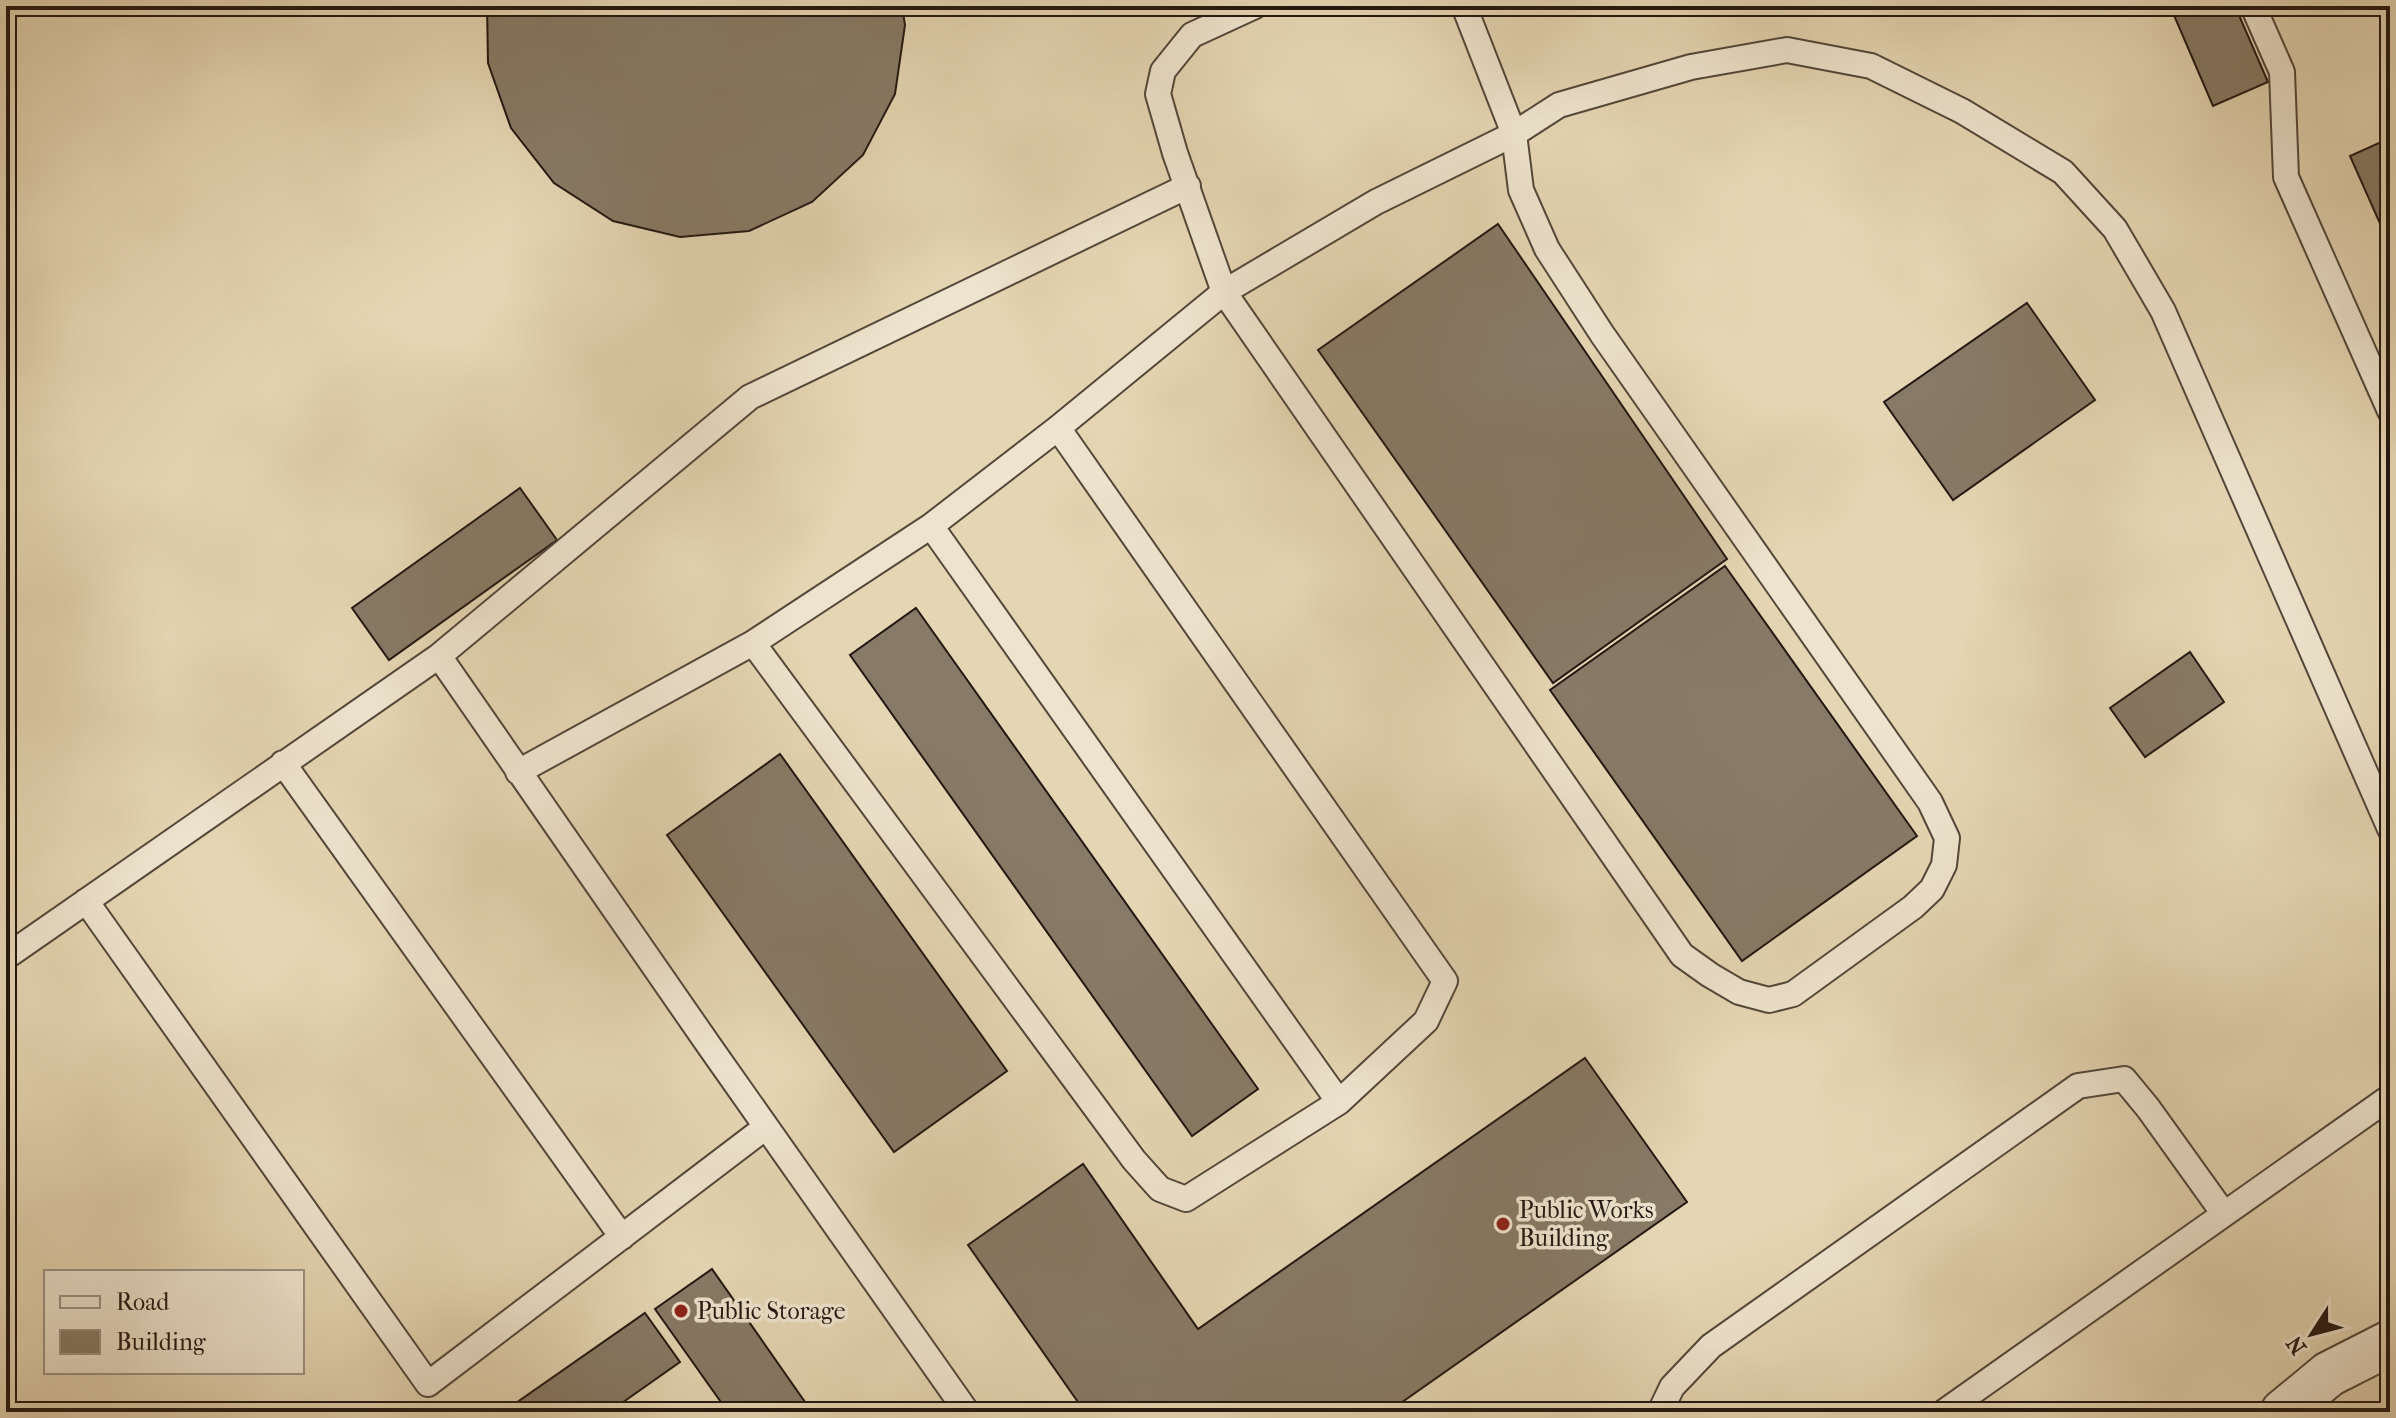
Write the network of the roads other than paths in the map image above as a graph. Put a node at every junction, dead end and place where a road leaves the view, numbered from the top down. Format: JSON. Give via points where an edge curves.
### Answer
{"nodes":[{"id":1,"x":1255,"y":6,"type":"edge"},
{"id":2,"x":1464,"y":6,"type":"edge"},
{"id":3,"x":2253,"y":6,"type":"edge"},
{"id":4,"x":1514,"y":134,"type":"junction"},
{"id":5,"x":1188,"y":186,"type":"junction"},
{"id":6,"x":1224,"y":292,"type":"junction"},
{"id":7,"x":2390,"y":411,"type":"edge"},
{"id":8,"x":1058,"y":428,"type":"junction"},
{"id":9,"x":931,"y":526,"type":"junction"},
{"id":10,"x":753,"y":643,"type":"junction"},
{"id":11,"x":439,"y":656,"type":"junction"},
{"id":12,"x":283,"y":763,"type":"junction"},
{"id":13,"x":518,"y":772,"type":"junction"},
{"id":14,"x":2390,"y":829,"type":"edge"},
{"id":15,"x":86,"y":901,"type":"junction"},
{"id":16,"x":6,"y":957,"type":"edge"},
{"id":17,"x":2390,"y":1097,"type":"edge"},
{"id":18,"x":1339,"y":1102,"type":"junction"},
{"id":19,"x":766,"y":1127,"type":"junction"},
{"id":20,"x":2224,"y":1214,"type":"junction"},
{"id":21,"x":622,"y":1237,"type":"junction"},
{"id":22,"x":2390,"y":1343,"type":"edge"},
{"id":23,"x":967,"y":1412,"type":"edge"},
{"id":24,"x":1660,"y":1412,"type":"edge"},
{"id":25,"x":1944,"y":1412,"type":"edge"},
{"id":26,"x":2283,"y":1412,"type":"edge"}],
"edges":[{"from":1,"to":5,"type":"lane","via":[[1192,35],[1163,71],[1158,94]]},
{"from":2,"to":4,"type":"lane"},
{"from":3,"to":7,"type":"lane","via":[[2282,72],[2286,177]]},
{"from":4,"to":6,"type":"lane","via":[[1376,202]]},
{"from":4,"to":6,"type":"lane","via":[[1521,190],[1547,249],[1930,802],[1947,838],[1944,865],[1932,889],[1793,994],[1769,1000],[1739,992],[1682,955]]},
{"from":4,"to":14,"type":"lane","via":[[1559,105],[1691,67],[1787,50],[1871,66],[1962,111],[2063,172],[2115,229],[2163,311]]},
{"from":5,"to":6,"type":"lane"},
{"from":5,"to":11,"type":"lane","via":[[750,397]]},
{"from":6,"to":8,"type":"lane"},
{"from":8,"to":9,"type":"lane"},
{"from":8,"to":18,"type":"lane","via":[[1445,981],[1426,1021]]},
{"from":9,"to":10,"type":"lane"},
{"from":9,"to":18,"type":"lane"},
{"from":10,"to":13,"type":"lane"},
{"from":10,"to":18,"type":"lane","via":[[1124,1148],[1160,1189],[1186,1199]]},
{"from":11,"to":12,"type":"lane"},
{"from":11,"to":13,"type":"lane"},
{"from":12,"to":15,"type":"lane"},
{"from":12,"to":21,"type":"lane"},
{"from":13,"to":19,"type":"lane"},
{"from":15,"to":16,"type":"lane"},
{"from":15,"to":21,"type":"lane","via":[[428,1384]]},
{"from":17,"to":20,"type":"lane"},
{"from":19,"to":21,"type":"lane"},
{"from":19,"to":23,"type":"lane"},
{"from":20,"to":24,"type":"lane","via":[[2124,1079],[2078,1086],[1711,1346],[1672,1387]]},
{"from":20,"to":25,"type":"lane"},
{"from":22,"to":26,"type":"street","via":[[2329,1374]]}]}
